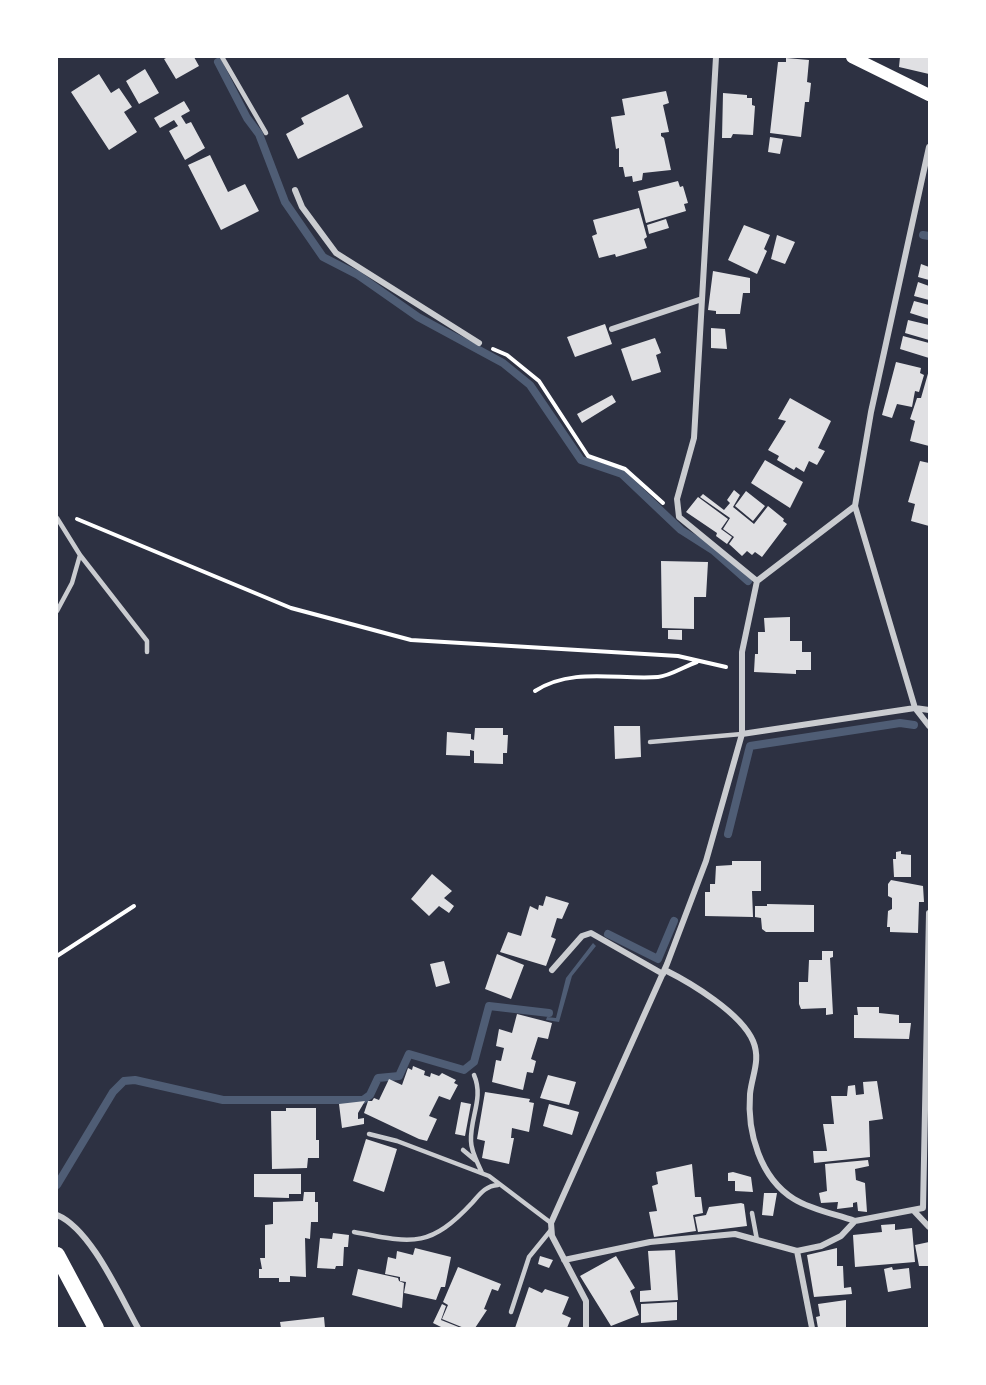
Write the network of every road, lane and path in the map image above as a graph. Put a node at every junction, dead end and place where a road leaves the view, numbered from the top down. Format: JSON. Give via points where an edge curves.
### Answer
{"nodes":[{"id":1,"x":222,"y":57,"type":"edge"},
{"id":2,"x":716,"y":57,"type":"edge"},
{"id":3,"x":852,"y":57,"type":"edge"},
{"id":4,"x":929,"y":95,"type":"edge"},
{"id":5,"x":266,"y":132,"type":"dead end"},
{"id":6,"x":929,"y":147,"type":"edge"},
{"id":7,"x":295,"y":190,"type":"dead end"},
{"id":8,"x":702,"y":299,"type":"junction"},
{"id":9,"x":612,"y":329,"type":"dead end"},
{"id":10,"x":479,"y":344,"type":"joint"},
{"id":11,"x":855,"y":506,"type":"junction"},
{"id":12,"x":68,"y":516,"type":"dead end"},
{"id":13,"x":679,"y":517,"type":"junction"},
{"id":14,"x":57,"y":518,"type":"edge"},
{"id":15,"x":80,"y":555,"type":"junction"},
{"id":16,"x":757,"y":580,"type":"junction"},
{"id":17,"x":57,"y":611,"type":"edge"},
{"id":18,"x":147,"y":652,"type":"dead end"},
{"id":19,"x":697,"y":662,"type":"junction"},
{"id":20,"x":742,"y":669,"type":"junction"},
{"id":21,"x":535,"y":691,"type":"dead end"},
{"id":22,"x":915,"y":708,"type":"junction"},
{"id":23,"x":929,"y":710,"type":"edge"},
{"id":24,"x":929,"y":726,"type":"edge"},
{"id":25,"x":742,"y":734,"type":"junction"},
{"id":26,"x":651,"y":742,"type":"dead end"},
{"id":27,"x":134,"y":906,"type":"dead end"},
{"id":28,"x":929,"y":913,"type":"edge"},
{"id":29,"x":57,"y":956,"type":"edge"},
{"id":30,"x":552,"y":970,"type":"dead end"},
{"id":31,"x":664,"y":972,"type":"junction"},
{"id":32,"x":474,"y":1075,"type":"dead end"},
{"id":33,"x":369,"y":1134,"type":"dead end"},
{"id":34,"x":464,"y":1150,"type":"dead end"},
{"id":35,"x":477,"y":1162,"type":"junction"},
{"id":36,"x":482,"y":1173,"type":"junction"},
{"id":37,"x":498,"y":1185,"type":"junction"},
{"id":38,"x":914,"y":1211,"type":"junction"},
{"id":39,"x":752,"y":1213,"type":"dead end"},
{"id":40,"x":57,"y":1215,"type":"edge"},
{"id":41,"x":855,"y":1221,"type":"junction"},
{"id":42,"x":551,"y":1226,"type":"junction"},
{"id":43,"x":929,"y":1227,"type":"edge"},
{"id":44,"x":354,"y":1232,"type":"dead end"},
{"id":45,"x":757,"y":1240,"type":"junction"},
{"id":46,"x":797,"y":1251,"type":"junction"},
{"id":47,"x":57,"y":1254,"type":"edge"},
{"id":48,"x":564,"y":1260,"type":"junction"},
{"id":49,"x":511,"y":1312,"type":"dead end"},
{"id":50,"x":96,"y":1328,"type":"edge"},
{"id":51,"x":138,"y":1328,"type":"edge"},
{"id":52,"x":586,"y":1328,"type":"edge"},
{"id":53,"x":812,"y":1328,"type":"edge"}],
"edges":[{"from":1,"to":5,"type":"lane"},
{"from":2,"to":8,"type":"street"},
{"from":3,"to":4,"type":"main road"},
{"from":6,"to":11,"type":"street","via":[[871,412]]},
{"from":7,"to":10,"type":"street","via":[[302,207],[336,253]]},
{"from":8,"to":9,"type":"street"},
{"from":8,"to":13,"type":"street","via":[[694,438],[677,499]]},
{"from":10,"to":13,"type":"path","via":[[507,355],[539,381],[588,456],[625,469]]},
{"from":11,"to":16,"type":"street"},
{"from":11,"to":22,"type":"street"},
{"from":12,"to":19,"type":"path","via":[[291,608],[411,640],[678,656]]},
{"from":13,"to":16,"type":"street"},
{"from":14,"to":15,"type":"lane"},
{"from":15,"to":17,"type":"lane","via":[[72,583]]},
{"from":15,"to":18,"type":"lane","via":[[147,641]]},
{"from":16,"to":20,"type":"street"},
{"from":19,"to":20,"type":"path"},
{"from":19,"to":21,"type":"path","via":[[660,677],[575,677]]},
{"from":20,"to":25,"type":"street"},
{"from":22,"to":23,"type":"street"},
{"from":22,"to":24,"type":"street"},
{"from":22,"to":25,"type":"street"},
{"from":25,"to":26,"type":"lane"},
{"from":25,"to":31,"type":"street","via":[[706,861]]},
{"from":27,"to":29,"type":"path"},
{"from":28,"to":38,"type":"street","via":[[922,1208]]},
{"from":30,"to":31,"type":"street","via":[[582,936],[591,933]]},
{"from":31,"to":41,"type":"street","via":[[697,985],[746,1028],[753,1040],[757,1053],[749,1112],[754,1140],[769,1178],[794,1199]]},
{"from":31,"to":42,"type":"street"},
{"from":32,"to":35,"type":"lane","via":[[479,1086],[471,1142]]},
{"from":33,"to":36,"type":"lane"},
{"from":34,"to":35,"type":"lane"},
{"from":35,"to":36,"type":"lane"},
{"from":36,"to":37,"type":"lane"},
{"from":37,"to":42,"type":"lane"},
{"from":37,"to":44,"type":"lane","via":[[488,1186],[457,1219],[433,1236],[406,1242]]},
{"from":38,"to":41,"type":"street"},
{"from":38,"to":43,"type":"street"},
{"from":39,"to":45,"type":"lane"},
{"from":40,"to":51,"type":"street","via":[[68,1219],[94,1251]]},
{"from":41,"to":46,"type":"street","via":[[841,1236],[821,1246]]},
{"from":42,"to":48,"type":"street"},
{"from":42,"to":49,"type":"lane","via":[[529,1257]]},
{"from":45,"to":46,"type":"street"},
{"from":45,"to":48,"type":"street","via":[[735,1234],[650,1242]]},
{"from":46,"to":53,"type":"street"},
{"from":47,"to":50,"type":"highway"},
{"from":48,"to":52,"type":"street","via":[[586,1301]]}]}
